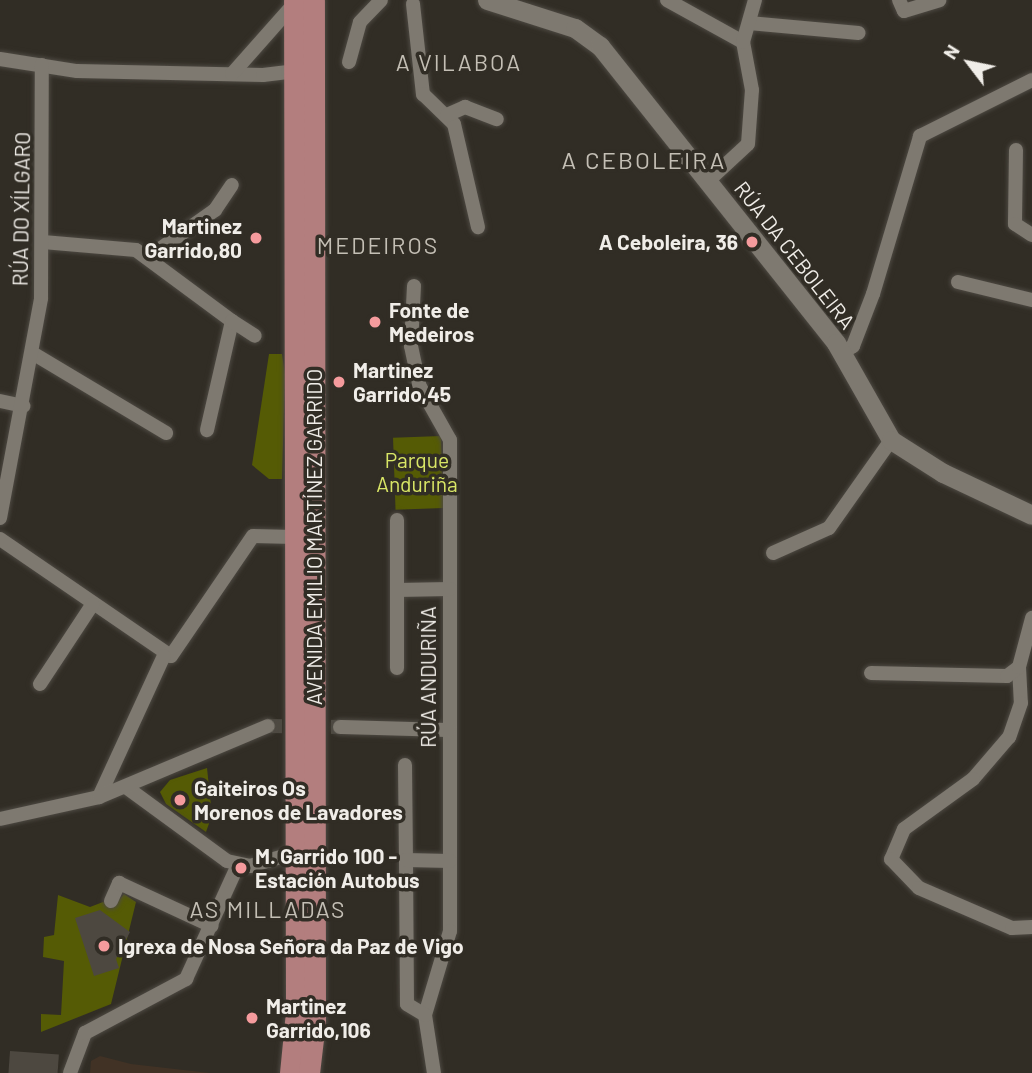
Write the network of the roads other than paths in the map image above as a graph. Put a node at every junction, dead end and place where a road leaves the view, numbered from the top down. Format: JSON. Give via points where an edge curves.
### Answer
{"nodes":[{"id":1,"x":381,"y":0,"type":"edge"},
{"id":2,"x":487,"y":0,"type":"edge"},
{"id":3,"x":667,"y":0,"type":"edge"},
{"id":4,"x":755,"y":0,"type":"edge"},
{"id":5,"x":899,"y":0,"type":"edge"},
{"id":6,"x":939,"y":0,"type":"edge"},
{"id":7,"x":414,"y":1,"type":"edge"},
{"id":8,"x":300,"y":2,"type":"edge"},
{"id":9,"x":749,"y":23,"type":"junction"},
{"id":10,"x":859,"y":33,"type":"dead end"},
{"id":11,"x":743,"y":42,"type":"junction"},
{"id":12,"x":313,"y":46,"type":"junction"},
{"id":13,"x":0,"y":59,"type":"edge"},
{"id":14,"x":349,"y":62,"type":"dead end"},
{"id":15,"x":42,"y":65,"type":"junction"},
{"id":16,"x":232,"y":74,"type":"junction"},
{"id":17,"x":288,"y":77,"type":"junction"},
{"id":18,"x":1032,"y":80,"type":"edge"},
{"id":19,"x":447,"y":115,"type":"junction"},
{"id":20,"x":497,"y":120,"type":"dead end"},
{"id":21,"x":1016,"y":149,"type":"dead end"},
{"id":22,"x":708,"y":181,"type":"junction"},
{"id":23,"x":232,"y":185,"type":"dead end"},
{"id":24,"x":478,"y":227,"type":"dead end"},
{"id":25,"x":1032,"y":235,"type":"edge"},
{"id":26,"x":43,"y":242,"type":"junction"},
{"id":27,"x":150,"y":256,"type":"junction"},
{"id":28,"x":958,"y":282,"type":"dead end"},
{"id":29,"x":414,"y":286,"type":"dead end"},
{"id":30,"x":1032,"y":300,"type":"edge"},
{"id":31,"x":232,"y":321,"type":"junction"},
{"id":32,"x":255,"y":336,"type":"dead end"},
{"id":33,"x":842,"y":353,"type":"junction"},
{"id":34,"x":34,"y":354,"type":"junction"},
{"id":35,"x":0,"y":401,"type":"edge"},
{"id":36,"x":23,"y":405,"type":"junction"},
{"id":37,"x":207,"y":429,"type":"dead end"},
{"id":38,"x":166,"y":433,"type":"dead end"},
{"id":39,"x":891,"y":440,"type":"junction"},
{"id":40,"x":1032,"y":515,"type":"edge"},
{"id":41,"x":0,"y":518,"type":"edge"},
{"id":42,"x":397,"y":520,"type":"dead end"},
{"id":43,"x":294,"y":537,"type":"junction"},
{"id":44,"x":0,"y":539,"type":"edge"},
{"id":45,"x":774,"y":553,"type":"dead end"},
{"id":46,"x":450,"y":589,"type":"junction"},
{"id":47,"x":397,"y":590,"type":"junction"},
{"id":48,"x":92,"y":606,"type":"junction"},
{"id":49,"x":1032,"y":618,"type":"edge"},
{"id":50,"x":164,"y":656,"type":"junction"},
{"id":51,"x":1019,"y":667,"type":"junction"},
{"id":52,"x":397,"y":668,"type":"dead end"},
{"id":53,"x":871,"y":673,"type":"dead end"},
{"id":54,"x":40,"y":684,"type":"dead end"},
{"id":55,"x":268,"y":726,"type":"tunnel mouth"},
{"id":56,"x":340,"y":727,"type":"tunnel mouth"},
{"id":57,"x":449,"y":730,"type":"junction"},
{"id":58,"x":405,"y":765,"type":"dead end"},
{"id":59,"x":126,"y":787,"type":"junction"},
{"id":60,"x":99,"y":797,"type":"junction"},
{"id":61,"x":0,"y":819,"type":"edge"},
{"id":62,"x":314,"y":844,"type":"junction"},
{"id":63,"x":294,"y":853,"type":"junction"},
{"id":64,"x":406,"y":860,"type":"junction"},
{"id":65,"x":450,"y":861,"type":"junction"},
{"id":66,"x":238,"y":864,"type":"junction"},
{"id":67,"x":111,"y":901,"type":"dead end"},
{"id":68,"x":212,"y":926,"type":"junction"},
{"id":69,"x":1032,"y":927,"type":"edge"},
{"id":70,"x":425,"y":1015,"type":"junction"},
{"id":71,"x":295,"y":1030,"type":"junction"},
{"id":72,"x":70,"y":1073,"type":"edge"},
{"id":73,"x":284,"y":1073,"type":"edge"},
{"id":74,"x":290,"y":1073,"type":"edge"},
{"id":75,"x":309,"y":1073,"type":"edge"},
{"id":76,"x":435,"y":1073,"type":"edge"}],
"edges":[{"from":1,"to":14,"type":"street","via":[[360,22]]},
{"from":2,"to":22,"type":"street","name":"RÚA DA CEBOLEIRA","via":[[589,37]]},
{"from":3,"to":11,"type":"street"},
{"from":4,"to":9,"type":"street"},
{"from":5,"to":6,"type":"street","via":[[904,11]]},
{"from":7,"to":19,"type":"street","via":[[423,94],[429,106]]},
{"from":8,"to":12,"type":"main road","name":"AVENIDA EMILIO MARTÍNEZ GARRIDO"},
{"from":8,"to":16,"type":"street"},
{"from":8,"to":17,"type":"main road","name":"AVENIDA EMILIO MARTÍNEZ GARRIDO"},
{"from":9,"to":10,"type":"street"},
{"from":9,"to":11,"type":"street"},
{"from":11,"to":22,"type":"street","via":[[752,90],[748,144]]},
{"from":12,"to":17,"type":"street"},
{"from":12,"to":62,"type":"main road","name":"AVENIDA EMILIO MARTÍNEZ GARRIDO"},
{"from":13,"to":15,"type":"street"},
{"from":15,"to":16,"type":"street"},
{"from":15,"to":26,"type":"street","name":"RÚA DO XÍLGARO"},
{"from":16,"to":17,"type":"street"},
{"from":17,"to":43,"type":"main road","name":"AVENIDA EMILIO MARTÍNEZ GARRIDO"},
{"from":18,"to":33,"type":"street","via":[[920,136],[870,304],[853,346]]},
{"from":19,"to":20,"type":"street","via":[[465,107]]},
{"from":19,"to":24,"type":"street"},
{"from":21,"to":25,"type":"street","via":[[1015,224]]},
{"from":22,"to":33,"type":"street","name":"RÚA DA CEBOLEIRA"},
{"from":23,"to":27,"type":"street","via":[[215,210]]},
{"from":26,"to":27,"type":"street","via":[[121,246]]},
{"from":26,"to":34,"type":"street","name":"RÚA DO XÍLGARO"},
{"from":27,"to":31,"type":"street"},
{"from":28,"to":30,"type":"street"},
{"from":29,"to":46,"type":"street","name":"RÚA ANDURIÑA","via":[[411,346],[419,384],[450,440]]},
{"from":31,"to":32,"type":"street"},
{"from":31,"to":37,"type":"street"},
{"from":33,"to":39,"type":"street","name":"RÚA DA CEBOLEIRA"},
{"from":34,"to":36,"type":"street","name":"RÚA DO XÍLGARO"},
{"from":34,"to":38,"type":"street"},
{"from":35,"to":36,"type":"street"},
{"from":36,"to":41,"type":"street","name":"RÚA DO XÍLGARO"},
{"from":39,"to":40,"type":"street","name":"RÚA DA CEBOLEIRA","via":[[943,474]]},
{"from":39,"to":45,"type":"street","via":[[829,528]]},
{"from":42,"to":47,"type":"street"},
{"from":43,"to":50,"type":"street","via":[[253,536],[181,649]]},
{"from":43,"to":63,"type":"main road","name":"AVENIDA EMILIO MARTÍNEZ GARRIDO"},
{"from":44,"to":48,"type":"street"},
{"from":46,"to":47,"type":"street"},
{"from":46,"to":57,"type":"street","name":"RÚA ANDURIÑA"},
{"from":47,"to":52,"type":"street"},
{"from":48,"to":50,"type":"street"},
{"from":48,"to":54,"type":"street"},
{"from":49,"to":51,"type":"street"},
{"from":50,"to":60,"type":"street"},
{"from":51,"to":53,"type":"street","via":[[1007,676],[971,679]]},
{"from":51,"to":69,"type":"street","via":[[1021,703],[1009,737],[973,779],[904,829],[891,859],[919,888],[1012,928]]},
{"from":55,"to":59,"type":"street"},
{"from":56,"to":57,"type":"street"},
{"from":57,"to":65,"type":"street","name":"RÚA ANDURIÑA"},
{"from":58,"to":64,"type":"street"},
{"from":59,"to":60,"type":"street"},
{"from":59,"to":66,"type":"street"},
{"from":60,"to":61,"type":"street"},
{"from":62,"to":63,"type":"street"},
{"from":62,"to":75,"type":"main road","name":"AVENIDA EMILIO MARTÍNEZ GARRIDO"},
{"from":63,"to":66,"type":"street"},
{"from":63,"to":71,"type":"main road","name":"AVENIDA EMILIO MARTÍNEZ GARRIDO"},
{"from":64,"to":65,"type":"street"},
{"from":64,"to":70,"type":"street","via":[[407,1004]]},
{"from":65,"to":70,"type":"street","name":"RÚA ANDURIÑA","via":[[450,931]]},
{"from":66,"to":68,"type":"street"},
{"from":67,"to":68,"type":"street","via":[[119,883]]},
{"from":68,"to":72,"type":"street","via":[[186,978],[85,1034]]},
{"from":70,"to":76,"type":"street","name":"RÚA ANDURIÑA"},
{"from":71,"to":73,"type":"main road"},
{"from":71,"to":74,"type":"main road"}]}
